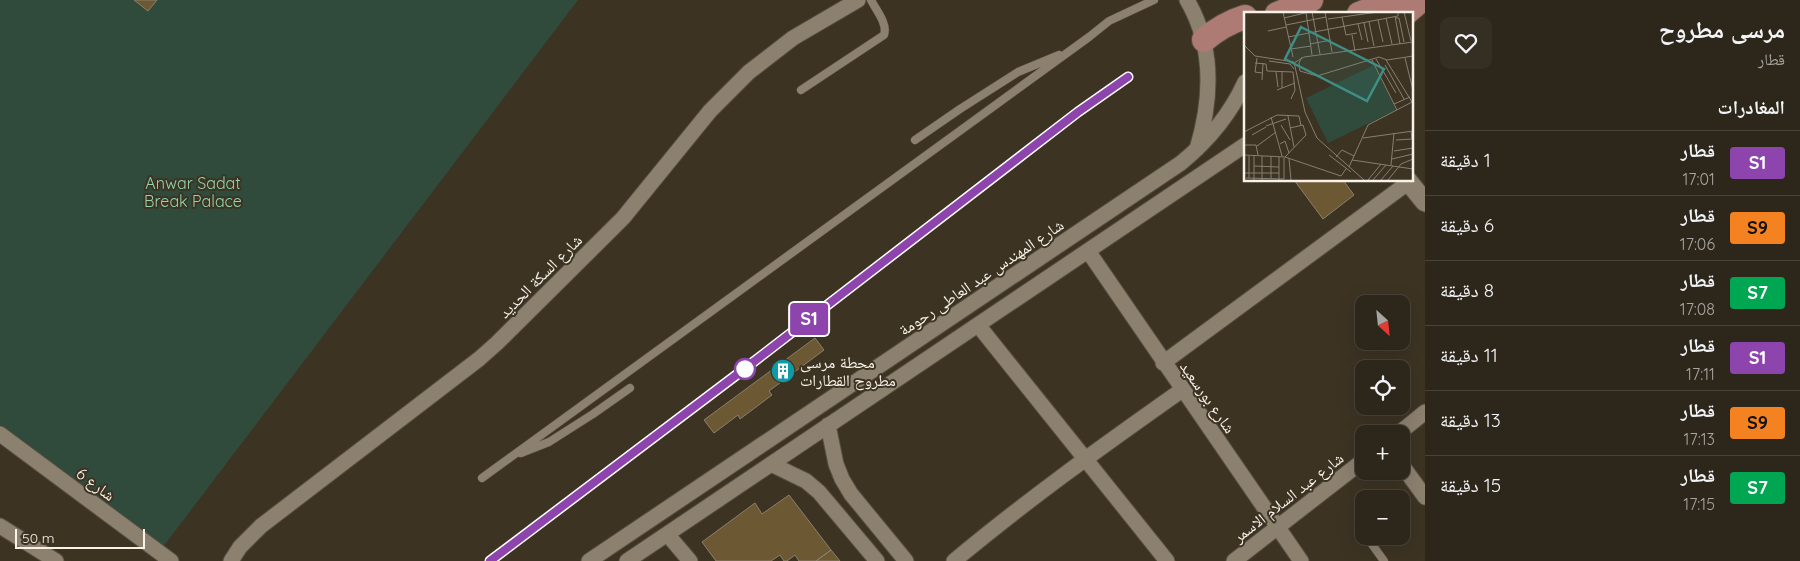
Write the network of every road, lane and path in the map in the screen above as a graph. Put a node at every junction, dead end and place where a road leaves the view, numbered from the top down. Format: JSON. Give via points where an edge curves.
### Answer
{"nodes":[{"id":1,"x":858,"y":0,"type":"edge"},
{"id":2,"x":871,"y":0,"type":"edge"},
{"id":3,"x":1154,"y":0,"type":"edge"},
{"id":4,"x":1187,"y":0,"type":"edge"},
{"id":5,"x":1246,"y":0,"type":"edge"},
{"id":6,"x":1311,"y":0,"type":"edge"},
{"id":7,"x":1394,"y":0,"type":"edge"},
{"id":8,"x":1421,"y":0,"type":"edge"},
{"id":9,"x":1258,"y":12,"type":"edge"},
{"id":10,"x":1283,"y":12,"type":"edge"},
{"id":11,"x":1364,"y":12,"type":"edge"},
{"id":12,"x":1407,"y":12,"type":"edge"},
{"id":13,"x":1244,"y":17,"type":"edge"},
{"id":14,"x":1204,"y":40,"type":"junction"},
{"id":15,"x":1069,"y":52,"type":"junction"},
{"id":16,"x":1244,"y":84,"type":"edge"},
{"id":17,"x":801,"y":90,"type":"dead end"},
{"id":18,"x":915,"y":140,"type":"dead end"},
{"id":19,"x":1244,"y":146,"type":"edge"},
{"id":20,"x":1197,"y":150,"type":"junction"},
{"id":21,"x":1408,"y":181,"type":"edge"},
{"id":22,"x":1425,"y":202,"type":"edge"},
{"id":23,"x":1088,"y":251,"type":"junction"},
{"id":24,"x":978,"y":325,"type":"junction"},
{"id":25,"x":1163,"y":363,"type":"junction"},
{"id":26,"x":881,"y":365,"type":"junction"},
{"id":27,"x":892,"y":382,"type":"junction"},
{"id":28,"x":630,"y":388,"type":"dead end"},
{"id":29,"x":1182,"y":390,"type":"junction"},
{"id":30,"x":1425,"y":412,"type":"edge"},
{"id":31,"x":828,"y":425,"type":"junction"},
{"id":32,"x":1409,"y":425,"type":"edge"},
{"id":33,"x":0,"y":434,"type":"edge"},
{"id":34,"x":510,"y":458,"type":"junction"},
{"id":35,"x":1084,"y":459,"type":"junction"},
{"id":36,"x":771,"y":464,"type":"junction"},
{"id":37,"x":1355,"y":467,"type":"edge"},
{"id":38,"x":1410,"y":476,"type":"edge"},
{"id":39,"x":482,"y":478,"type":"dead end"},
{"id":40,"x":1425,"y":497,"type":"edge"},
{"id":41,"x":0,"y":526,"type":"edge"},
{"id":42,"x":1278,"y":528,"type":"junction"},
{"id":43,"x":667,"y":534,"type":"junction"},
{"id":44,"x":1372,"y":545,"type":"edge"},
{"id":45,"x":56,"y":561,"type":"edge"},
{"id":46,"x":171,"y":561,"type":"edge"},
{"id":47,"x":231,"y":561,"type":"edge"},
{"id":48,"x":589,"y":561,"type":"edge"},
{"id":49,"x":627,"y":561,"type":"edge"},
{"id":50,"x":690,"y":561,"type":"edge"},
{"id":51,"x":877,"y":561,"type":"edge"},
{"id":52,"x":906,"y":561,"type":"edge"},
{"id":53,"x":954,"y":561,"type":"edge"},
{"id":54,"x":1167,"y":561,"type":"edge"},
{"id":55,"x":1234,"y":561,"type":"edge"},
{"id":56,"x":1301,"y":561,"type":"edge"},
{"id":57,"x":1384,"y":561,"type":"edge"}],
"edges":[{"from":1,"to":47,"type":"street","name":"شارع السكة الحديد","via":[[793,38],[749,72],[710,111],[623,218],[497,343],[260,526]]},
{"from":2,"to":17,"type":"lane","via":[[884,24],[884,35]]},
{"from":3,"to":15,"type":"lane","via":[[1109,21]]},
{"from":4,"to":14,"type":"street"},
{"from":5,"to":9,"type":"main road"},
{"from":6,"to":10,"type":"main road"},
{"from":7,"to":11,"type":"main road"},
{"from":8,"to":12,"type":"main road"},
{"from":13,"to":14,"type":"main road","via":[[1223,25]]},
{"from":14,"to":20,"type":"street","via":[[1208,92]]},
{"from":15,"to":18,"type":"lane","via":[[1018,72]]},
{"from":15,"to":34,"type":"lane"},
{"from":16,"to":20,"type":"street","name":"شارع المهندس عبد العاطى رحومة","via":[[1230,111]]},
{"from":19,"to":23,"type":"street"},
{"from":20,"to":26,"type":"street","name":"شارع المهندس عبد العاطى رحومة","via":[[1181,164]]},
{"from":21,"to":22,"type":"street"},
{"from":21,"to":25,"type":"street"},
{"from":23,"to":24,"type":"street"},
{"from":23,"to":25,"type":"street","name":"شارع بورسعيد"},
{"from":24,"to":27,"type":"street"},
{"from":24,"to":35,"type":"street"},
{"from":25,"to":29,"type":"street","name":"شارع بورسعيد"},
{"from":26,"to":27,"type":"street"},
{"from":26,"to":48,"type":"street","name":"شارع المهندس عبد العاطى رحومة"},
{"from":27,"to":31,"type":"street"},
{"from":28,"to":34,"type":"lane","via":[[549,442]]},
{"from":29,"to":35,"type":"street"},
{"from":29,"to":42,"type":"street","name":"شارع بورسعيد"},
{"from":30,"to":32,"type":"street"},
{"from":31,"to":36,"type":"street"},
{"from":31,"to":52,"type":"street","via":[[842,479]]},
{"from":33,"to":46,"type":"street","name":"شارع 6"},
{"from":34,"to":39,"type":"lane"},
{"from":35,"to":53,"type":"street"},
{"from":35,"to":54,"type":"street"},
{"from":36,"to":43,"type":"street"},
{"from":36,"to":51,"type":"street","via":[[820,492]]},
{"from":37,"to":42,"type":"street","name":"شارع عبد السلام الاسمر"},
{"from":38,"to":40,"type":"street"},
{"from":41,"to":45,"type":"street"},
{"from":42,"to":55,"type":"street","name":"شارع عبد السلام الاسمر"},
{"from":42,"to":56,"type":"street","name":"شارع بورسعيد"},
{"from":43,"to":49,"type":"street"},
{"from":43,"to":50,"type":"street"},
{"from":44,"to":57,"type":"lane"}]}
